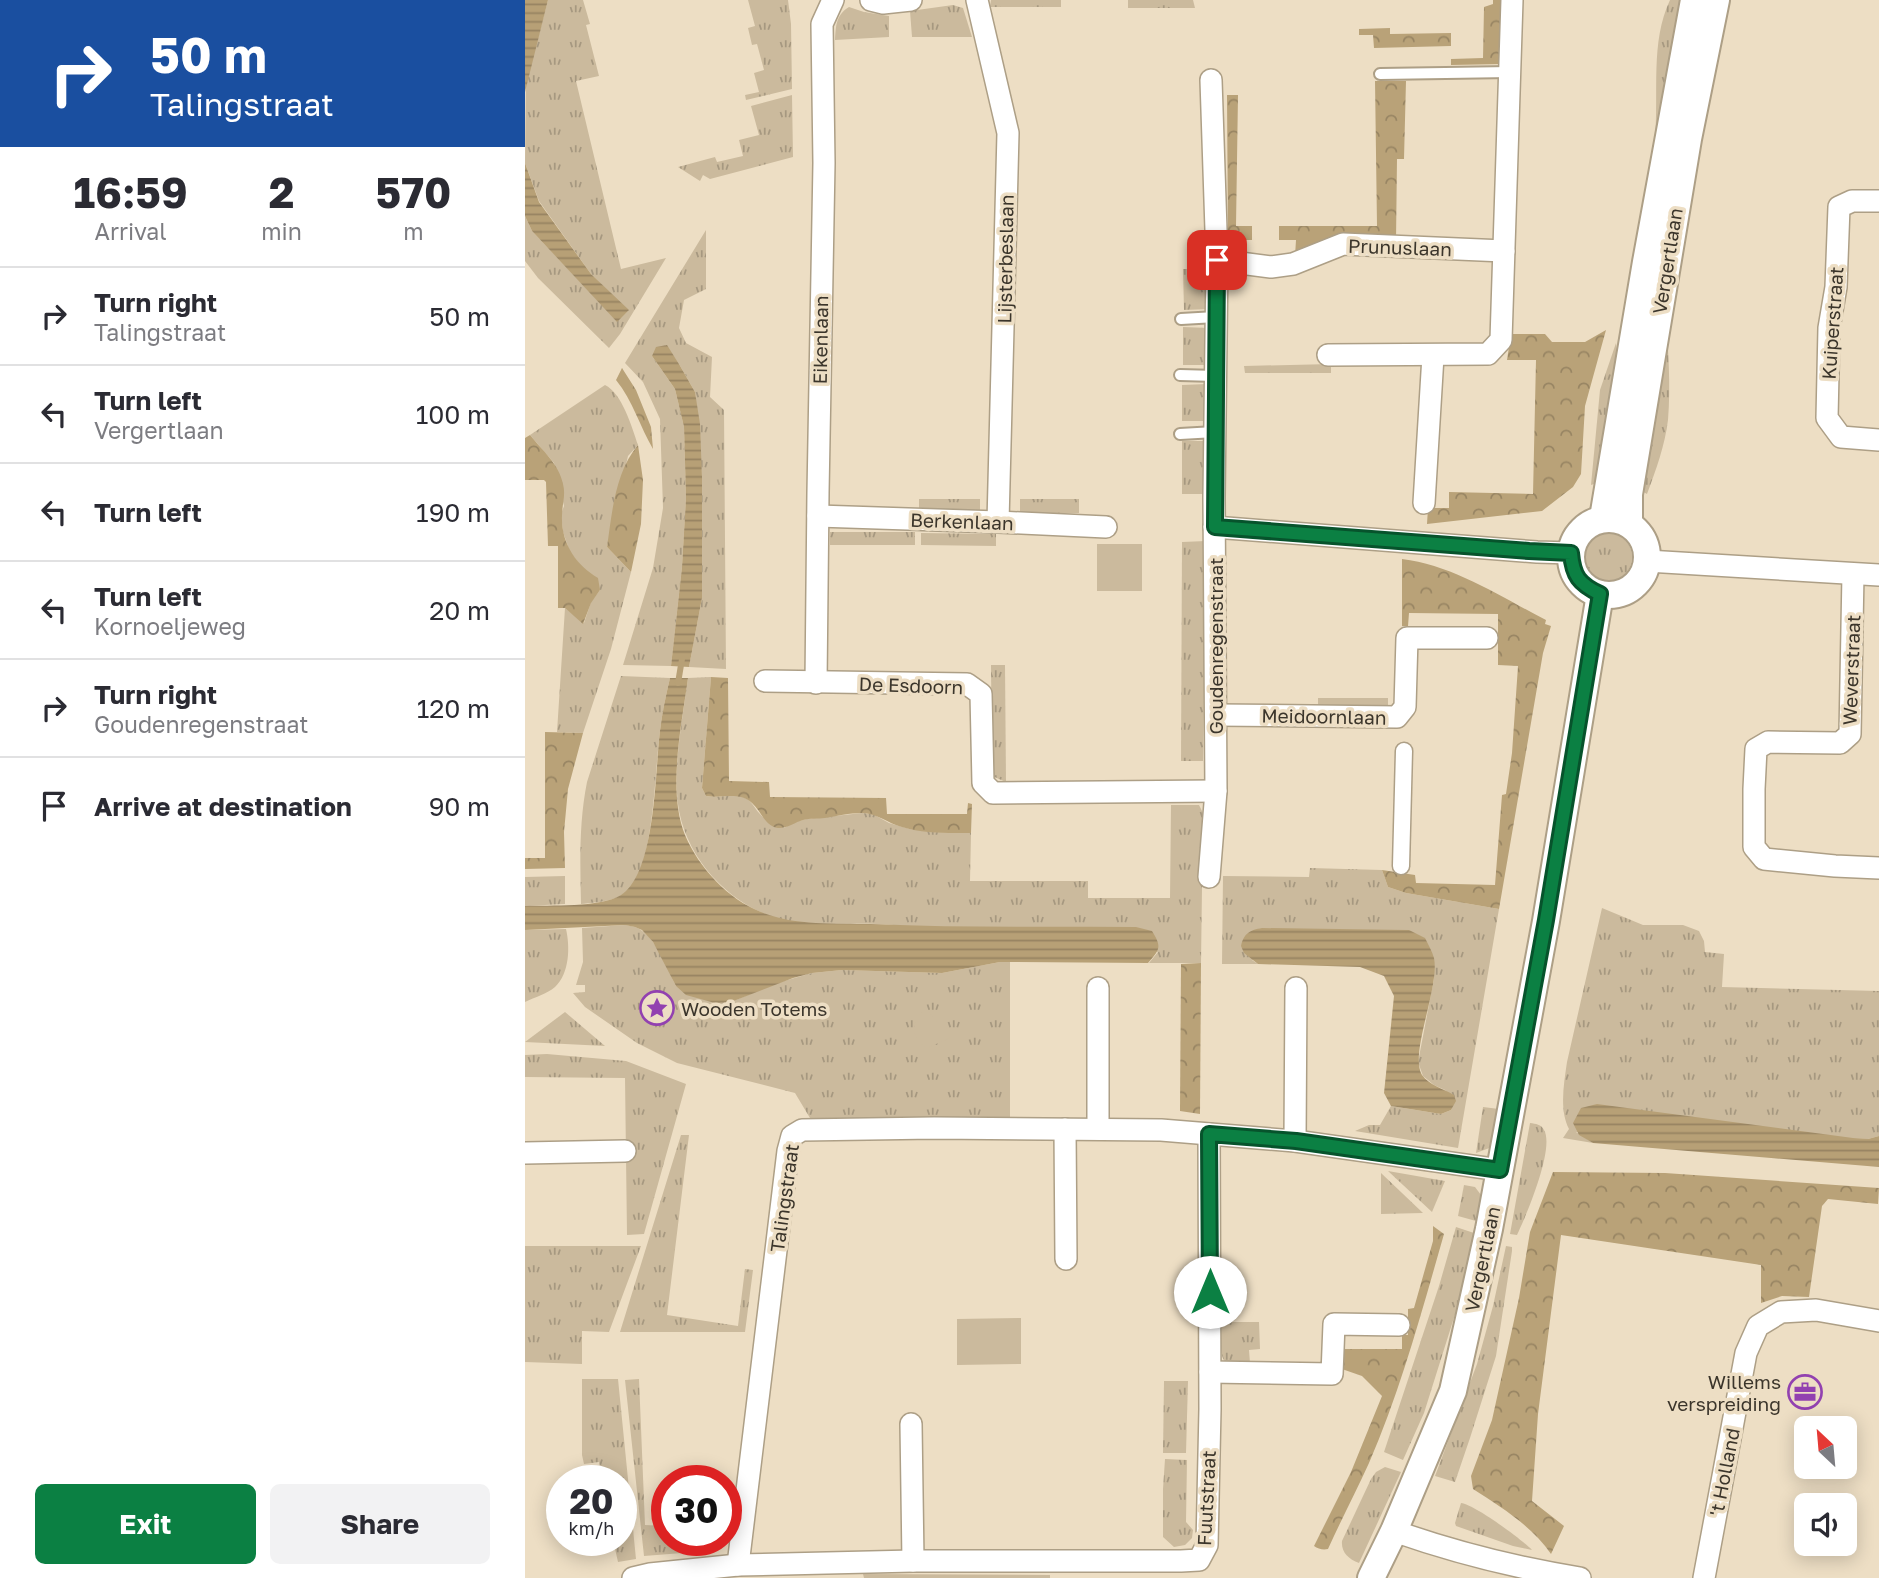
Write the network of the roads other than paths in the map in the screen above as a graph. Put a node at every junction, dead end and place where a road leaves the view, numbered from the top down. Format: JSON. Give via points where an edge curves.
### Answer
{"nodes":[{"id":1,"x":833,"y":0,"type":"edge"},
{"id":2,"x":871,"y":0,"type":"edge"},
{"id":3,"x":911,"y":0,"type":"edge"},
{"id":4,"x":977,"y":0,"type":"edge"},
{"id":5,"x":1512,"y":0,"type":"edge"},
{"id":6,"x":1694,"y":0,"type":"edge"},
{"id":7,"x":1716,"y":0,"type":"edge"},
{"id":8,"x":1511,"y":72,"type":"junction"},
{"id":9,"x":1380,"y":74,"type":"dead end"},
{"id":10,"x":1211,"y":80,"type":"dead end"},
{"id":11,"x":1879,"y":201,"type":"edge"},
{"id":12,"x":1504,"y":251,"type":"junction"},
{"id":13,"x":1217,"y":260,"type":"junction"},
{"id":14,"x":1216,"y":317,"type":"junction"},
{"id":15,"x":1181,"y":319,"type":"dead end"},
{"id":16,"x":1328,"y":355,"type":"dead end"},
{"id":17,"x":1433,"y":356,"type":"junction"},
{"id":18,"x":1180,"y":375,"type":"dead end"},
{"id":19,"x":1216,"y":376,"type":"junction"},
{"id":20,"x":1215,"y":432,"type":"junction"},
{"id":21,"x":1180,"y":434,"type":"dead end"},
{"id":22,"x":1879,"y":440,"type":"edge"},
{"id":23,"x":1424,"y":503,"type":"dead end"},
{"id":24,"x":818,"y":516,"type":"junction"},
{"id":25,"x":1616,"y":521,"type":"junction"},
{"id":26,"x":998,"y":522,"type":"junction"},
{"id":27,"x":1106,"y":527,"type":"dead end"},
{"id":28,"x":1215,"y":527,"type":"junction"},
{"id":29,"x":1571,"y":553,"type":"junction"},
{"id":30,"x":1647,"y":561,"type":"junction"},
{"id":31,"x":1853,"y":574,"type":"junction"},
{"id":32,"x":1879,"y":575,"type":"edge"},
{"id":33,"x":1600,"y":594,"type":"junction"},
{"id":34,"x":1487,"y":638,"type":"dead end"},
{"id":35,"x":765,"y":681,"type":"dead end"},
{"id":36,"x":817,"y":683,"type":"junction"},
{"id":37,"x":1216,"y":715,"type":"junction"},
{"id":38,"x":1404,"y":751,"type":"dead end"},
{"id":39,"x":1216,"y":791,"type":"junction"},
{"id":40,"x":1401,"y":866,"type":"dead end"},
{"id":41,"x":1879,"y":868,"type":"edge"},
{"id":42,"x":1209,"y":877,"type":"dead end"},
{"id":43,"x":1098,"y":988,"type":"dead end"},
{"id":44,"x":1296,"y":988,"type":"dead end"},
{"id":45,"x":1065,"y":1129,"type":"junction"},
{"id":46,"x":1098,"y":1129,"type":"junction"},
{"id":47,"x":1209,"y":1134,"type":"junction"},
{"id":48,"x":1296,"y":1141,"type":"junction"},
{"id":49,"x":625,"y":1152,"type":"dead end"},
{"id":50,"x":525,"y":1153,"type":"edge"},
{"id":51,"x":1500,"y":1170,"type":"junction"},
{"id":52,"x":1066,"y":1259,"type":"dead end"},
{"id":53,"x":1879,"y":1321,"type":"edge"},
{"id":54,"x":1399,"y":1325,"type":"dead end"},
{"id":55,"x":1209,"y":1372,"type":"junction"},
{"id":56,"x":911,"y":1424,"type":"dead end"},
{"id":57,"x":1394,"y":1531,"type":"junction"},
{"id":58,"x":913,"y":1561,"type":"junction"},
{"id":59,"x":738,"y":1565,"type":"junction"},
{"id":60,"x":1089,"y":1570,"type":"edge"},
{"id":61,"x":644,"y":1577,"type":"edge"},
{"id":62,"x":1371,"y":1578,"type":"edge"},
{"id":63,"x":1580,"y":1578,"type":"edge"},
{"id":64,"x":1704,"y":1578,"type":"edge"}],
"edges":[{"from":1,"to":24,"type":"street","name":"Eikenlaan","via":[[822,24]]},
{"from":2,"to":3,"type":"street"},
{"from":4,"to":26,"type":"street","name":"Lijsterbeslaan","via":[[1008,133]]},
{"from":5,"to":8,"type":"street"},
{"from":6,"to":25,"type":"street","name":"Vergertlaan","via":[[1646,262]]},
{"from":7,"to":25,"type":"street","name":"Vergertlaan","via":[[1629,494]]},
{"from":8,"to":9,"type":"lane"},
{"from":8,"to":12,"type":"street"},
{"from":10,"to":13,"type":"street","name":"Goudenregenstraat"},
{"from":11,"to":22,"type":"street","name":"Kuiperstraat","via":[[1852,201],[1839,207],[1827,418],[1841,438]]},
{"from":12,"to":13,"type":"street","name":"Prunuslaan","via":[[1343,244],[1282,266]]},
{"from":12,"to":17,"type":"street","via":[[1501,340],[1488,354]]},
{"from":13,"to":14,"type":"street","name":"Goudenregenstraat"},
{"from":14,"to":15,"type":"lane"},
{"from":14,"to":19,"type":"street","name":"Goudenregenstraat"},
{"from":16,"to":17,"type":"street"},
{"from":17,"to":23,"type":"street"},
{"from":18,"to":19,"type":"lane"},
{"from":19,"to":20,"type":"street","name":"Goudenregenstraat"},
{"from":20,"to":21,"type":"lane"},
{"from":20,"to":28,"type":"street","name":"Goudenregenstraat"},
{"from":24,"to":26,"type":"street","name":"Berkenlaan"},
{"from":24,"to":36,"type":"street","name":"Eikenlaan"},
{"from":25,"to":29,"type":"street","via":[[1590,523],[1575,539]]},
{"from":25,"to":30,"type":"street","via":[[1639,533]]},
{"from":26,"to":27,"type":"street","name":"Berkenlaan"},
{"from":28,"to":29,"type":"street"},
{"from":28,"to":37,"type":"street","name":"Goudenregenstraat"},
{"from":29,"to":33,"type":"street","via":[[1579,581]]},
{"from":30,"to":31,"type":"street"},
{"from":30,"to":33,"type":"street","via":[[1636,584],[1622,592]]},
{"from":31,"to":32,"type":"street"},
{"from":31,"to":41,"type":"street","name":"Weverstraat","via":[[1850,734],[1840,743],[1768,743],[1756,749],[1754,847],[1764,859]]},
{"from":33,"to":51,"type":"street","name":"Vergertlaan"},
{"from":34,"to":37,"type":"street","name":"Meidoornlaan","via":[[1407,638],[1405,707],[1397,717]]},
{"from":35,"to":36,"type":"street","name":"De Esdoorn"},
{"from":36,"to":39,"type":"street","name":"De Esdoorn","via":[[967,684],[981,694],[983,783],[993,793]]},
{"from":37,"to":39,"type":"street","name":"Goudenregenstraat"},
{"from":38,"to":40,"type":"street"},
{"from":39,"to":42,"type":"street","name":"Goudenregenstraat"},
{"from":43,"to":46,"type":"street"},
{"from":44,"to":48,"type":"street"},
{"from":45,"to":46,"type":"street","name":"Talingstraat"},
{"from":45,"to":52,"type":"street"},
{"from":45,"to":59,"type":"street","name":"Talingstraat","via":[[802,1130],[792,1136]]},
{"from":46,"to":47,"type":"street","name":"Talingstraat"},
{"from":47,"to":48,"type":"street","name":"Talingstraat"},
{"from":47,"to":55,"type":"street","name":"Fuutstraat"},
{"from":48,"to":51,"type":"street","name":"Talingstraat"},
{"from":49,"to":50,"type":"street"},
{"from":51,"to":57,"type":"street","name":"Vergertlaan","via":[[1453,1391]]},
{"from":53,"to":64,"type":"street","name":"'t Holland","via":[[1816,1310],[1781,1312],[1758,1326],[1746,1353]]},
{"from":54,"to":55,"type":"street","via":[[1334,1324],[1332,1374]]},
{"from":55,"to":60,"type":"street","name":"Fuutstraat","via":[[1205,1551],[1199,1560]]},
{"from":56,"to":58,"type":"street"},
{"from":57,"to":62,"type":"street","name":"Vergertlaan"},
{"from":57,"to":63,"type":"street","via":[[1433,1545]]},
{"from":58,"to":59,"type":"street","name":"Fuutstraat"},
{"from":58,"to":60,"type":"street","name":"Fuutstraat"},
{"from":59,"to":61,"type":"street","name":"Fuutstraat"}]}
